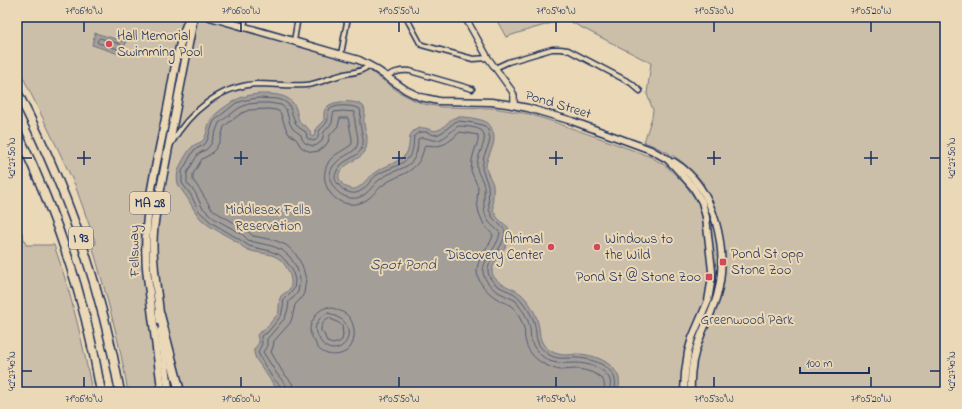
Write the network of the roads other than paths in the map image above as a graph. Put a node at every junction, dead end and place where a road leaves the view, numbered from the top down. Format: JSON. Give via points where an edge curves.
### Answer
{"nodes":[{"id":1,"x":192,"y":17,"type":"edge"},
{"id":2,"x":210,"y":17,"type":"edge"},
{"id":3,"x":246,"y":17,"type":"edge"},
{"id":4,"x":298,"y":17,"type":"edge"},
{"id":5,"x":348,"y":17,"type":"edge"},
{"id":6,"x":406,"y":17,"type":"edge"},
{"id":7,"x":465,"y":17,"type":"edge"},
{"id":8,"x":244,"y":26,"type":"junction"},
{"id":9,"x":294,"y":41,"type":"junction"},
{"id":10,"x":341,"y":54,"type":"junction"},
{"id":11,"x":488,"y":58,"type":"junction"},
{"id":12,"x":369,"y":65,"type":"junction"},
{"id":13,"x":494,"y":68,"type":"junction"},
{"id":14,"x":387,"y":76,"type":"junction"},
{"id":15,"x":472,"y":89,"type":"dead end"},
{"id":16,"x":640,"y":91,"type":"dead end"},
{"id":17,"x":17,"y":92,"type":"edge"},
{"id":18,"x":514,"y":105,"type":"junction"},
{"id":19,"x":17,"y":132,"type":"edge"},
{"id":20,"x":168,"y":150,"type":"junction"},
{"id":21,"x":667,"y":159,"type":"junction"},
{"id":22,"x":160,"y":315,"type":"junction"},
{"id":23,"x":101,"y":392,"type":"edge"},
{"id":24,"x":120,"y":392,"type":"edge"},
{"id":25,"x":162,"y":392,"type":"edge"},
{"id":26,"x":169,"y":392,"type":"edge"},
{"id":27,"x":180,"y":392,"type":"edge"},
{"id":28,"x":684,"y":392,"type":"edge"},
{"id":29,"x":691,"y":392,"type":"edge"}],
"edges":[{"from":1,"to":20,"type":"main road","name":"Fellsway","number":"MA 28"},
{"from":1,"to":25,"type":"main road","name":"Fellsway","number":"MA 28","via":[[186,26],[178,59],[146,232],[145,253]]},
{"from":2,"to":8,"type":"main road"},
{"from":3,"to":8,"type":"street"},
{"from":4,"to":9,"type":"street"},
{"from":5,"to":10,"type":"street"},
{"from":6,"to":11,"type":"street","via":[[422,45],[474,59]]},
{"from":7,"to":11,"type":"street","name":"Pond Street"},
{"from":8,"to":9,"type":"main road"},
{"from":9,"to":10,"type":"main road"},
{"from":10,"to":12,"type":"main road"},
{"from":11,"to":13,"type":"street","name":"Pond Street"},
{"from":12,"to":14,"type":"main road"},
{"from":12,"to":20,"type":"street","via":[[362,70],[315,84],[256,84],[227,90],[195,113],[176,135]]},
{"from":13,"to":16,"type":"street","via":[[550,50],[563,49],[635,85]]},
{"from":13,"to":18,"type":"street","name":"Pond Street","via":[[512,91]]},
{"from":14,"to":15,"type":"street","via":[[404,70]]},
{"from":14,"to":18,"type":"main road","via":[[410,92],[429,100]]},
{"from":17,"to":24,"type":"highway","number":"I 93","via":[[49,157],[80,236],[105,321]]},
{"from":18,"to":21,"type":"main road","name":"Pond Street","via":[[572,121],[651,150]]},
{"from":19,"to":23,"type":"highway","number":"I 93","via":[[45,195],[66,252],[86,322]]},
{"from":20,"to":22,"type":"main road","name":"Fellsway","number":"MA 28","via":[[153,240]]},
{"from":21,"to":28,"type":"main road","name":"Pond Street","via":[[693,186],[700,198],[706,217],[712,266],[708,301],[692,338],[685,365]]},
{"from":21,"to":29,"type":"main road","name":"Pond Street","via":[[684,169],[707,199],[713,212],[721,254],[718,290],[696,348]]},
{"from":22,"to":26,"type":"main road","name":"Fellsway","number":"MA 28"},
{"from":22,"to":27,"type":"highway"}]}
